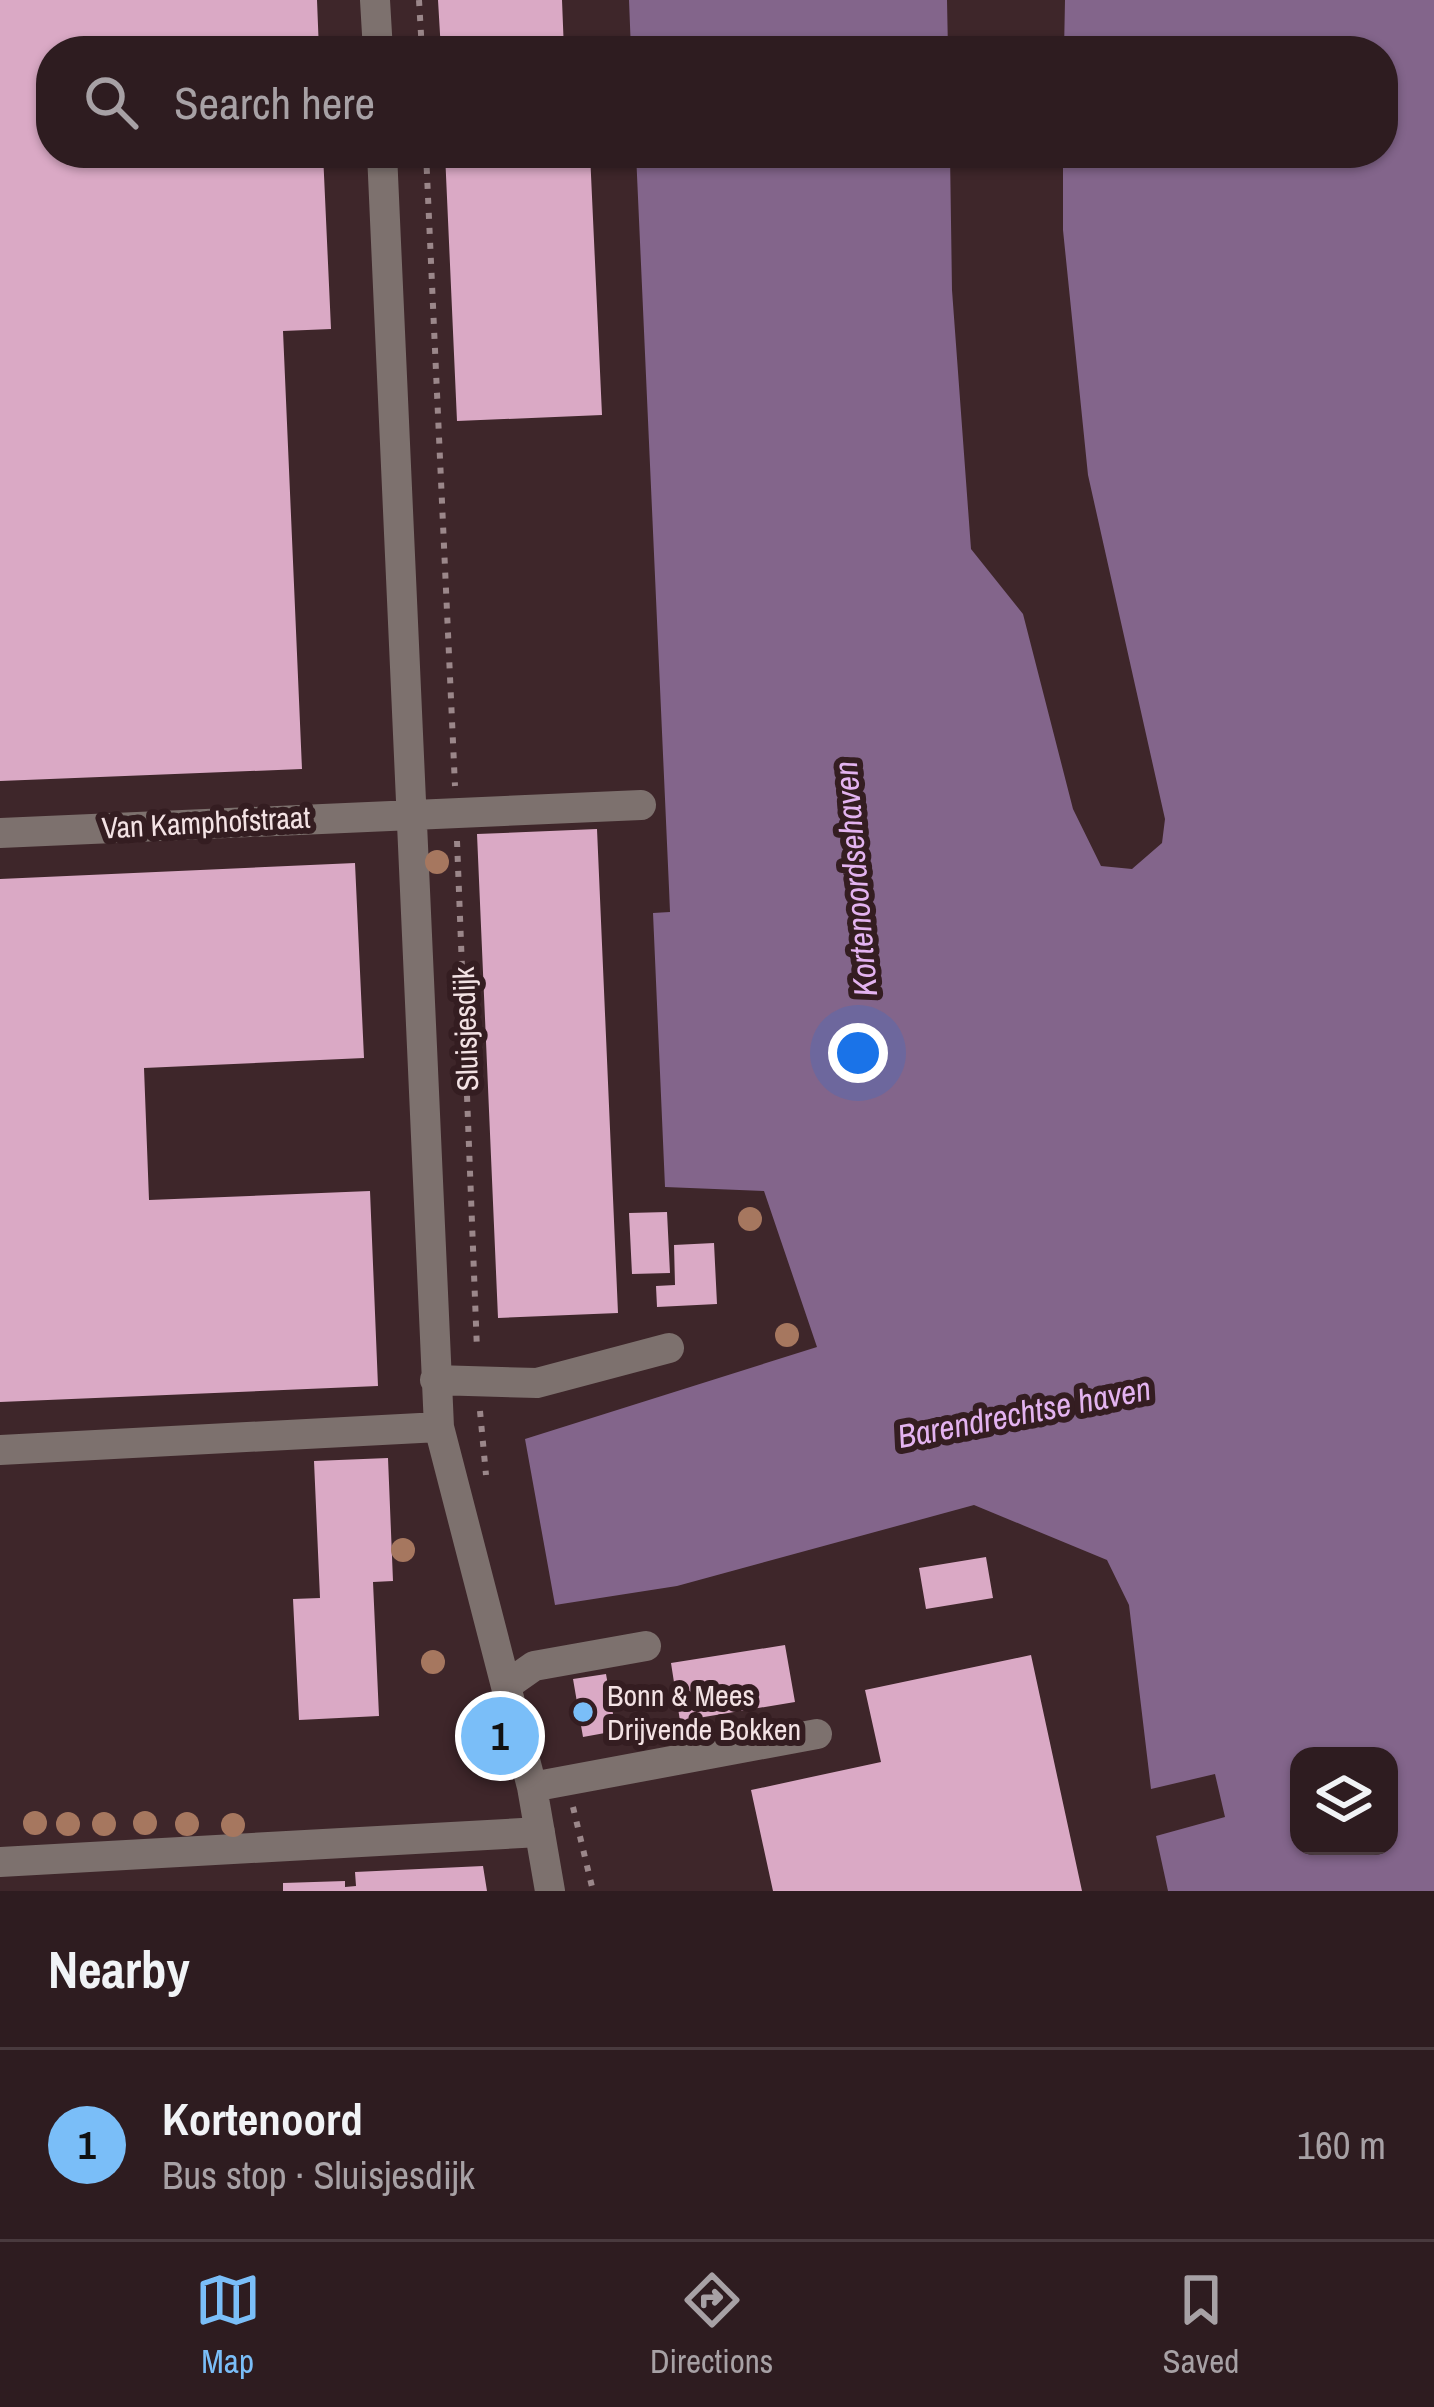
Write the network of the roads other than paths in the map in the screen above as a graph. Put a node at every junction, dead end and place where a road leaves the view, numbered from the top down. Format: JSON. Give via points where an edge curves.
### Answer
{"nodes":[{"id":1,"x":375,"y":0,"type":"edge"},
{"id":2,"x":377,"y":36,"type":"edge"},
{"id":3,"x":383,"y":168,"type":"edge"},
{"id":4,"x":640,"y":805,"type":"dead end"},
{"id":5,"x":411,"y":811,"type":"junction"},
{"id":6,"x":0,"y":833,"type":"edge"},
{"id":7,"x":669,"y":1348,"type":"dead end"},
{"id":8,"x":435,"y":1380,"type":"junction"},
{"id":9,"x":439,"y":1427,"type":"junction"},
{"id":10,"x":0,"y":1450,"type":"edge"},
{"id":11,"x":646,"y":1646,"type":"dead end"},
{"id":12,"x":507,"y":1685,"type":"junction"},
{"id":13,"x":817,"y":1734,"type":"dead end"},
{"id":14,"x":532,"y":1787,"type":"junction"},
{"id":15,"x":540,"y":1832,"type":"junction"},
{"id":16,"x":0,"y":1862,"type":"edge"},
{"id":17,"x":550,"y":1891,"type":"edge"}],
"edges":[{"from":1,"to":2,"type":"street"},
{"from":3,"to":5,"type":"street","name":"Sluisjesdijk"},
{"from":4,"to":5,"type":"street","name":"Van Kamphofstraat"},
{"from":5,"to":6,"type":"street","name":"Van Kamphofstraat"},
{"from":5,"to":8,"type":"street","name":"Sluisjesdijk"},
{"from":7,"to":8,"type":"street","via":[[537,1383]]},
{"from":8,"to":9,"type":"street","name":"Sluisjesdijk"},
{"from":9,"to":10,"type":"street"},
{"from":9,"to":12,"type":"street","name":"Sluisjesdijk"},
{"from":11,"to":12,"type":"street","via":[[534,1666]]},
{"from":12,"to":14,"type":"street","name":"Sluisjesdijk"},
{"from":13,"to":14,"type":"street"},
{"from":14,"to":15,"type":"street","name":"Sluisjesdijk"},
{"from":15,"to":16,"type":"street"},
{"from":15,"to":17,"type":"street","name":"Sluisjesdijk"}]}
